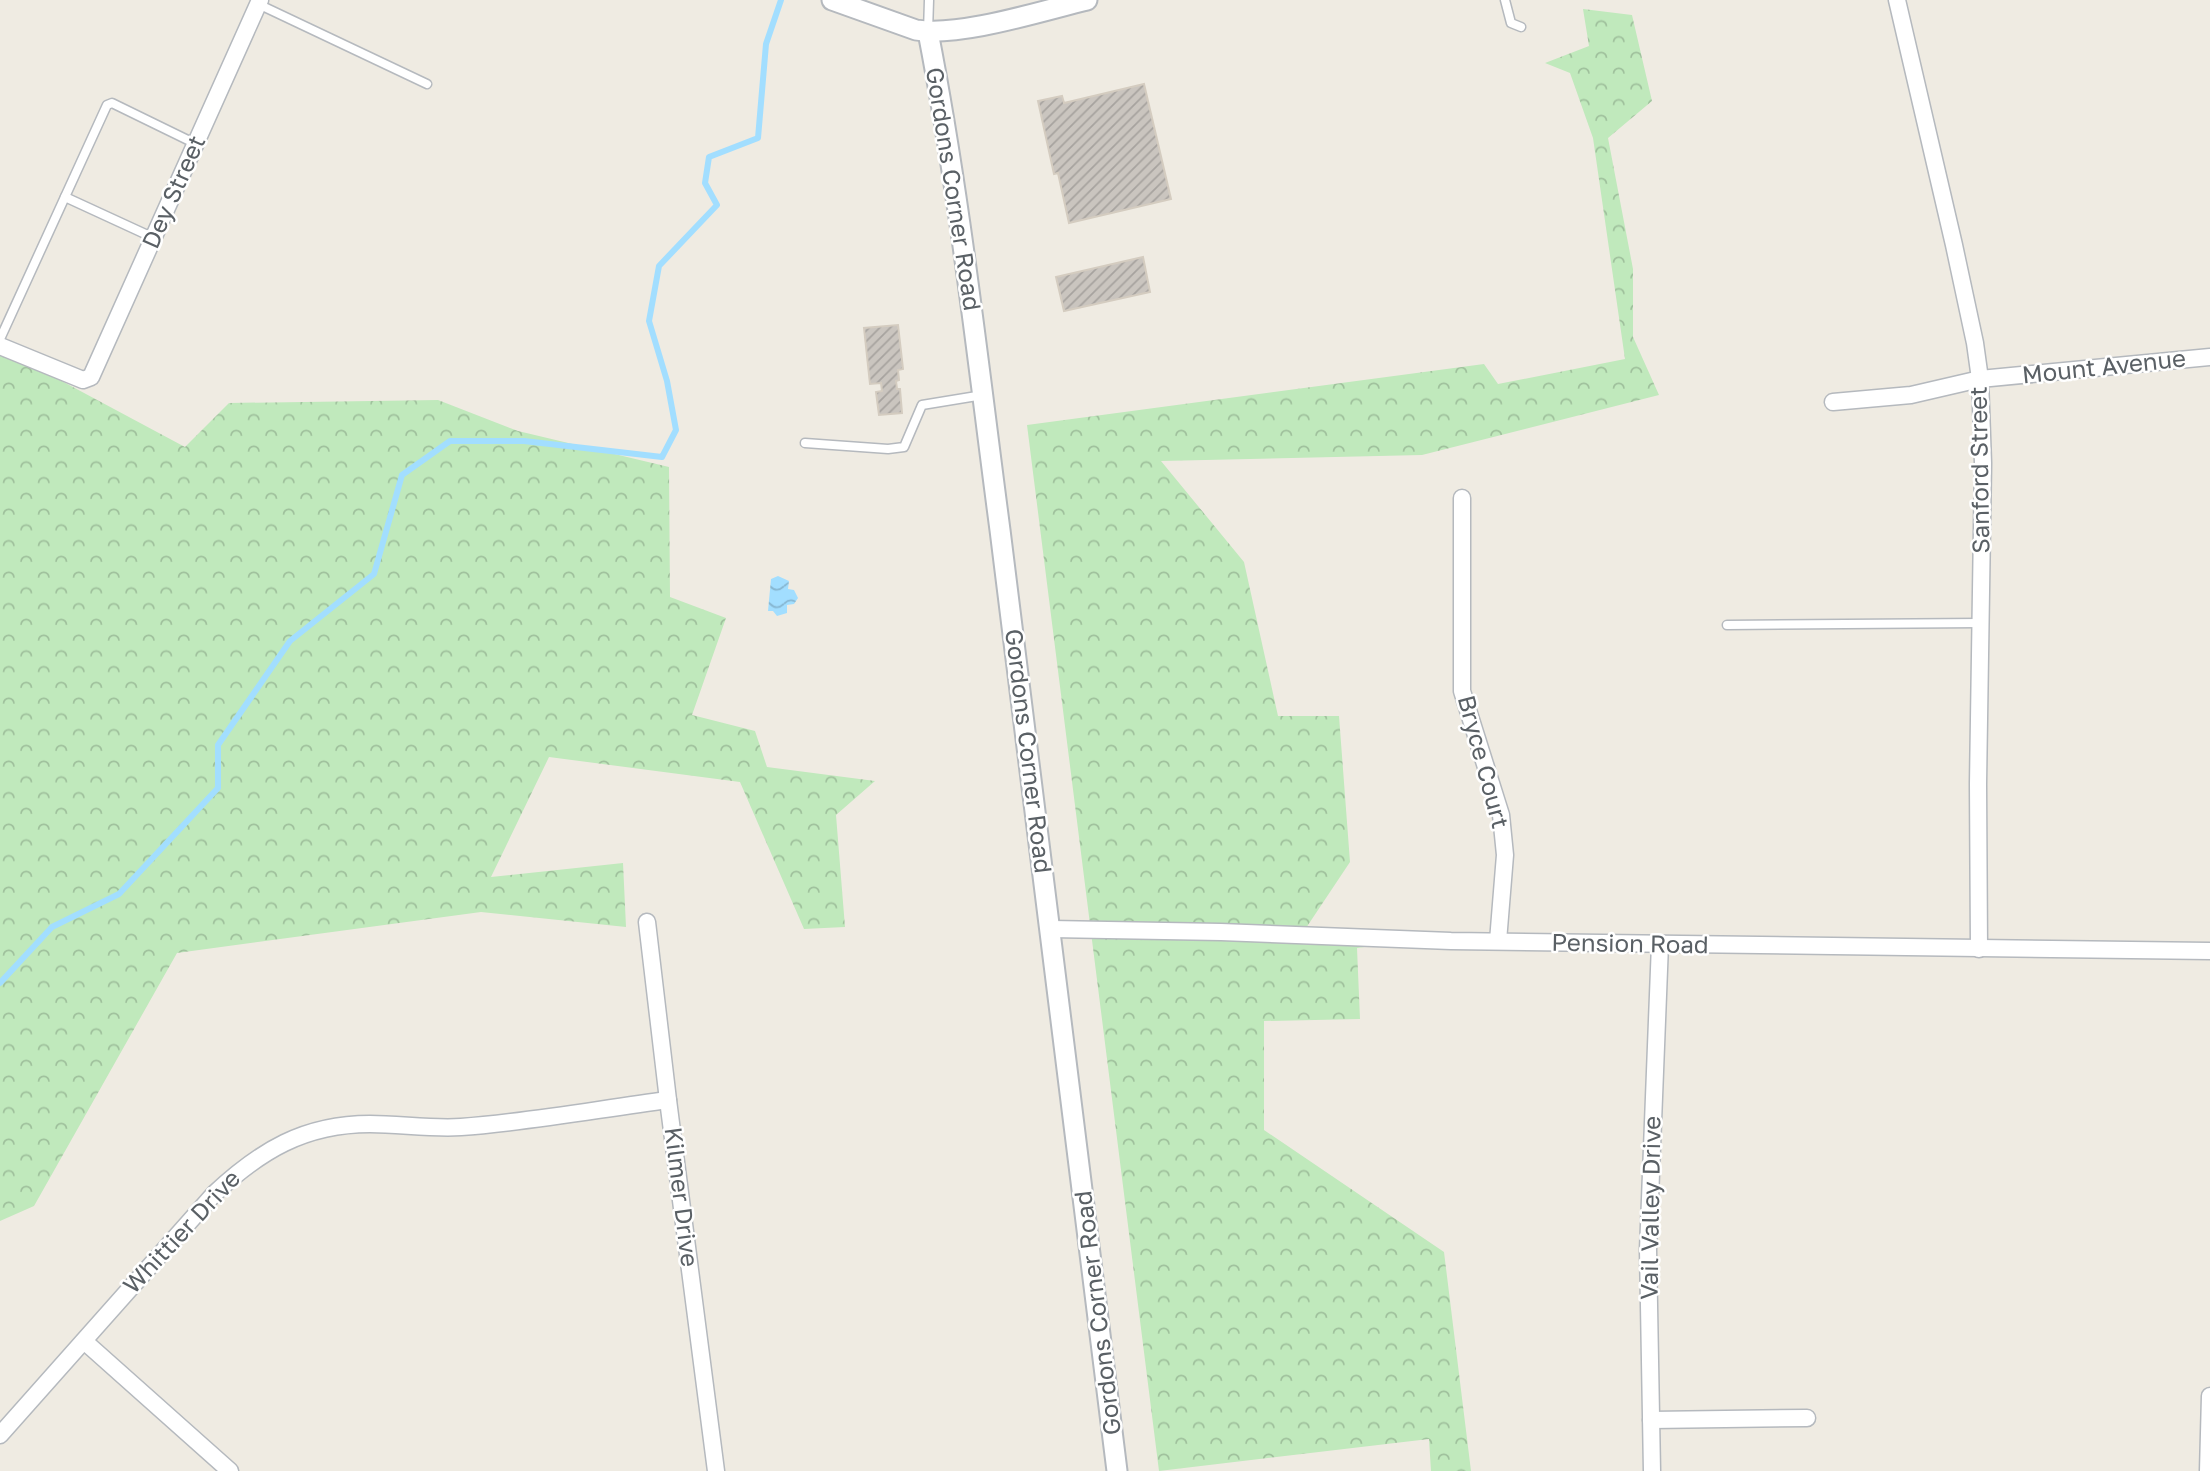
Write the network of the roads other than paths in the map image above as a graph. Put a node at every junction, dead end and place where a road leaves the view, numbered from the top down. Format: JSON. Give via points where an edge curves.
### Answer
{"nodes":[{"id":1,"x":832,"y":0,"type":"edge"},
{"id":2,"x":929,"y":0,"type":"edge"},
{"id":3,"x":1087,"y":0,"type":"edge"},
{"id":4,"x":1505,"y":0,"type":"edge"},
{"id":5,"x":1896,"y":0,"type":"edge"},
{"id":6,"x":259,"y":2,"type":"edge"},
{"id":7,"x":1521,"y":27,"type":"dead end"},
{"id":8,"x":928,"y":32,"type":"junction"},
{"id":9,"x":427,"y":84,"type":"dead end"},
{"id":10,"x":196,"y":144,"type":"junction"},
{"id":11,"x":65,"y":197,"type":"junction"},
{"id":12,"x":153,"y":237,"type":"junction"},
{"id":13,"x":0,"y":339,"type":"edge"},
{"id":14,"x":0,"y":346,"type":"edge"},
{"id":15,"x":2210,"y":357,"type":"edge"},
{"id":16,"x":1980,"y":379,"type":"junction"},
{"id":17,"x":983,"y":396,"type":"junction"},
{"id":18,"x":1833,"y":401,"type":"dead end"},
{"id":19,"x":805,"y":443,"type":"dead end"},
{"id":20,"x":1462,"y":498,"type":"dead end"},
{"id":21,"x":1981,"y":623,"type":"junction"},
{"id":22,"x":1727,"y":625,"type":"dead end"},
{"id":23,"x":647,"y":922,"type":"dead end"},
{"id":24,"x":1051,"y":929,"type":"junction"},
{"id":25,"x":1498,"y":942,"type":"junction"},
{"id":26,"x":1660,"y":944,"type":"junction"},
{"id":27,"x":1979,"y":949,"type":"junction"},
{"id":28,"x":2210,"y":951,"type":"edge"},
{"id":29,"x":668,"y":1100,"type":"junction"},
{"id":30,"x":84,"y":1341,"type":"junction"},
{"id":31,"x":2210,"y":1396,"type":"edge"},
{"id":32,"x":1807,"y":1418,"type":"dead end"},
{"id":33,"x":1651,"y":1420,"type":"junction"},
{"id":34,"x":0,"y":1435,"type":"edge"},
{"id":35,"x":230,"y":1471,"type":"edge"},
{"id":36,"x":716,"y":1471,"type":"edge"},
{"id":37,"x":1117,"y":1471,"type":"edge"},
{"id":38,"x":1652,"y":1471,"type":"edge"},
{"id":39,"x":2208,"y":1471,"type":"edge"}],
"edges":[{"from":1,"to":8,"type":"street"},
{"from":2,"to":8,"type":"lane"},
{"from":3,"to":8,"type":"street","via":[[982,25]]},
{"from":4,"to":7,"type":"lane","via":[[1511,23]]},
{"from":5,"to":16,"type":"street","name":"Sanford Street","via":[[1954,245]]},
{"from":6,"to":9,"type":"lane"},
{"from":6,"to":10,"type":"street","name":"Dey Street"},
{"from":8,"to":17,"type":"street","name":"Gordons Corner Road"},
{"from":10,"to":11,"type":"lane","via":[[109,104]]},
{"from":10,"to":12,"type":"street","name":"Dey Street"},
{"from":11,"to":12,"type":"lane"},
{"from":11,"to":13,"type":"lane"},
{"from":12,"to":14,"type":"street","name":"Dey Street","via":[[91,377],[83,380]]},
{"from":15,"to":16,"type":"street","name":"Mount Avenue"},
{"from":16,"to":18,"type":"street","name":"Mount Avenue","via":[[1911,395]]},
{"from":16,"to":21,"type":"street","name":"Sanford Street"},
{"from":17,"to":19,"type":"lane","via":[[922,405],[904,447]]},
{"from":17,"to":24,"type":"street","name":"Gordons Corner Road"},
{"from":20,"to":25,"type":"street","name":"Bryce Court","via":[[1462,691],[1501,815],[1505,855]]},
{"from":21,"to":22,"type":"lane"},
{"from":21,"to":27,"type":"street","name":"Sanford Street"},
{"from":23,"to":29,"type":"street","name":"Kilmer Drive"},
{"from":24,"to":25,"type":"street","name":"Pension Road"},
{"from":24,"to":37,"type":"street","name":"Gordons Corner Road"},
{"from":25,"to":26,"type":"street","name":"Pension Road"},
{"from":26,"to":27,"type":"street","name":"Pension Road"},
{"from":26,"to":33,"type":"street","name":"Vail Valley Drive","via":[[1648,1250]]},
{"from":27,"to":28,"type":"street","name":"Pension Road"},
{"from":29,"to":30,"type":"street","name":"Whittier Drive","via":[[461,1127],[344,1125],[292,1139],[245,1166],[214,1194]]},
{"from":29,"to":36,"type":"street","name":"Kilmer Drive"},
{"from":30,"to":34,"type":"street","name":"Whittier Drive"},
{"from":30,"to":35,"type":"street"},
{"from":31,"to":39,"type":"street"},
{"from":32,"to":33,"type":"street"},
{"from":33,"to":38,"type":"street","name":"Vail Valley Drive"}]}
